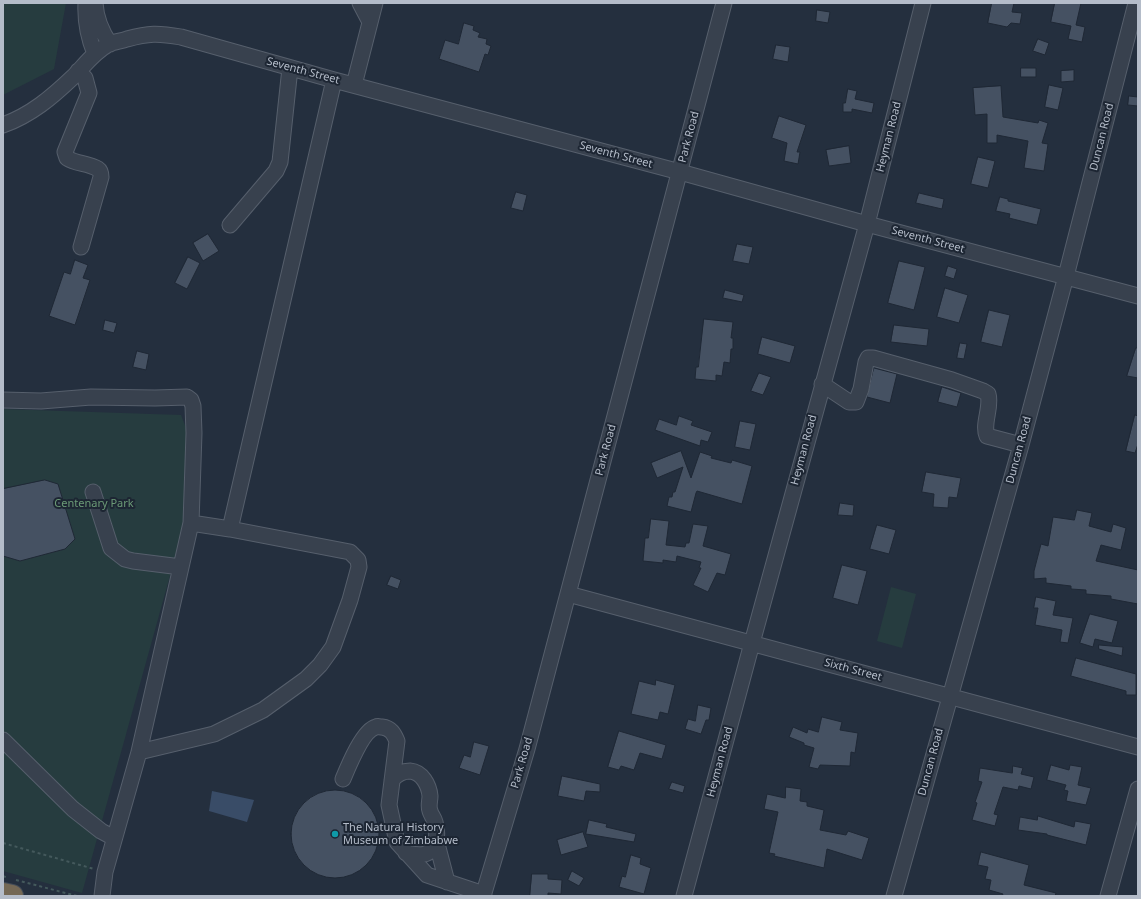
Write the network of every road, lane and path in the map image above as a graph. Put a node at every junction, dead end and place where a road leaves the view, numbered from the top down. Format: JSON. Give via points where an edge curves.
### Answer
{"nodes":[{"id":1,"x":86,"y":3,"type":"edge"},
{"id":2,"x":95,"y":3,"type":"edge"},
{"id":3,"x":360,"y":3,"type":"edge"},
{"id":4,"x":375,"y":3,"type":"edge"},
{"id":5,"x":724,"y":3,"type":"edge"},
{"id":6,"x":923,"y":3,"type":"edge"},
{"id":7,"x":1136,"y":3,"type":"edge"},
{"id":8,"x":370,"y":22,"type":"junction"},
{"id":9,"x":110,"y":44,"type":"junction"},
{"id":10,"x":95,"y":54,"type":"junction"},
{"id":11,"x":290,"y":68,"type":"junction"},
{"id":12,"x":78,"y":72,"type":"junction"},
{"id":13,"x":334,"y":80,"type":"junction"},
{"id":14,"x":354,"y":85,"type":"junction"},
{"id":15,"x":3,"y":125,"type":"edge"},
{"id":16,"x":680,"y":172,"type":"junction"},
{"id":17,"x":867,"y":224,"type":"junction"},
{"id":18,"x":230,"y":225,"type":"dead end"},
{"id":19,"x":81,"y":247,"type":"dead end"},
{"id":20,"x":1066,"y":276,"type":"junction"},
{"id":21,"x":1138,"y":296,"type":"edge"},
{"id":22,"x":822,"y":384,"type":"junction"},
{"id":23,"x":3,"y":400,"type":"edge"},
{"id":24,"x":1020,"y":445,"type":"junction"},
{"id":25,"x":93,"y":492,"type":"dead end"},
{"id":26,"x":191,"y":523,"type":"junction"},
{"id":27,"x":230,"y":529,"type":"junction"},
{"id":28,"x":181,"y":567,"type":"junction"},
{"id":29,"x":568,"y":594,"type":"junction"},
{"id":30,"x":752,"y":643,"type":"junction"},
{"id":31,"x":949,"y":697,"type":"junction"},
{"id":32,"x":3,"y":740,"type":"edge"},
{"id":33,"x":1138,"y":746,"type":"edge"},
{"id":34,"x":139,"y":752,"type":"junction"},
{"id":35,"x":343,"y":779,"type":"dead end"},
{"id":36,"x":392,"y":780,"type":"junction"},
{"id":37,"x":1138,"y":789,"type":"edge"},
{"id":38,"x":114,"y":838,"type":"junction"},
{"id":39,"x":436,"y":840,"type":"junction"},
{"id":40,"x":3,"y":843,"type":"edge"},
{"id":41,"x":406,"y":852,"type":"junction"},
{"id":42,"x":106,"y":872,"type":"junction"},
{"id":43,"x":3,"y":876,"type":"edge"},
{"id":44,"x":447,"y":882,"type":"junction"},
{"id":45,"x":3,"y":894,"type":"edge"},
{"id":46,"x":484,"y":895,"type":"edge"},
{"id":47,"x":12,"y":896,"type":"edge"},
{"id":48,"x":77,"y":896,"type":"edge"},
{"id":49,"x":102,"y":896,"type":"edge"},
{"id":50,"x":684,"y":896,"type":"edge"},
{"id":51,"x":894,"y":896,"type":"edge"},
{"id":52,"x":1108,"y":896,"type":"edge"}],
"edges":[{"from":1,"to":10,"type":"street","via":[[86,27]]},
{"from":2,"to":9,"type":"street","via":[[98,24]]},
{"from":3,"to":8,"type":"street"},
{"from":4,"to":8,"type":"street"},
{"from":5,"to":16,"type":"street","name":"Park Road"},
{"from":6,"to":17,"type":"street","name":"Heyman Road"},
{"from":7,"to":20,"type":"street","name":"Duncan Road"},
{"from":8,"to":14,"type":"street"},
{"from":9,"to":10,"type":"street","name":"Seventh Street"},
{"from":9,"to":11,"type":"street","name":"Seventh Street","via":[[140,35],[162,34]]},
{"from":10,"to":12,"type":"street","name":"Seventh Street"},
{"from":11,"to":13,"type":"street","name":"Seventh Street"},
{"from":11,"to":18,"type":"street","via":[[280,162],[276,171]]},
{"from":12,"to":15,"type":"street","name":"Seventh Street","via":[[51,97],[26,115]]},
{"from":12,"to":19,"type":"street","via":[[85,78],[89,94],[65,152],[71,161],[101,172]]},
{"from":13,"to":14,"type":"street","name":"Seventh Street"},
{"from":13,"to":27,"type":"street"},
{"from":14,"to":16,"type":"street","name":"Seventh Street"},
{"from":16,"to":17,"type":"street","name":"Seventh Street"},
{"from":16,"to":29,"type":"street","name":"Park Road"},
{"from":17,"to":20,"type":"street","name":"Seventh Street"},
{"from":17,"to":22,"type":"street","name":"Heyman Road"},
{"from":20,"to":21,"type":"street","name":"Seventh Street"},
{"from":20,"to":24,"type":"street","name":"Duncan Road"},
{"from":22,"to":24,"type":"street","via":[[849,402],[856,402],[868,358],[952,380],[988,394],[990,398],[985,432],[987,436]]},
{"from":22,"to":30,"type":"street","name":"Heyman Road"},
{"from":23,"to":26,"type":"street","via":[[41,401],[91,397],[189,399],[193,406],[194,433]]},
{"from":24,"to":31,"type":"street","name":"Duncan Road"},
{"from":25,"to":28,"type":"street","via":[[111,548],[119,555],[132,562]]},
{"from":26,"to":27,"type":"street"},
{"from":26,"to":28,"type":"street"},
{"from":27,"to":34,"type":"street","via":[[350,552],[355,556],[359,567],[333,647],[306,679],[263,710],[214,734]]},
{"from":28,"to":34,"type":"street"},
{"from":29,"to":30,"type":"street","name":"Sixth Street"},
{"from":29,"to":46,"type":"street","name":"Park Road","via":[[527,749]]},
{"from":30,"to":31,"type":"street","name":"Sixth Street"},
{"from":30,"to":50,"type":"street","name":"Heyman Road"},
{"from":31,"to":33,"type":"street","name":"Sixth Street"},
{"from":31,"to":51,"type":"street","name":"Duncan Road"},
{"from":32,"to":38,"type":"street","via":[[73,809]]},
{"from":34,"to":38,"type":"street"},
{"from":35,"to":36,"type":"street","via":[[356,749],[370,731],[376,727],[385,727],[394,733],[397,741]]},
{"from":36,"to":39,"type":"street","via":[[397,774],[405,771],[416,772],[423,778],[429,790],[430,812],[435,820],[437,832]]},
{"from":36,"to":41,"type":"street","via":[[389,805],[397,842]]},
{"from":37,"to":52,"type":"street"},
{"from":38,"to":42,"type":"street"},
{"from":39,"to":41,"type":"street","via":[[433,848],[426,854]]},
{"from":39,"to":44,"type":"street"},
{"from":40,"to":42,"type":"path"},
{"from":41,"to":44,"type":"street","via":[[427,875]]},
{"from":42,"to":49,"type":"street"},
{"from":43,"to":48,"type":"path"},
{"from":44,"to":46,"type":"street"},
{"from":45,"to":47,"type":"highway"}]}
